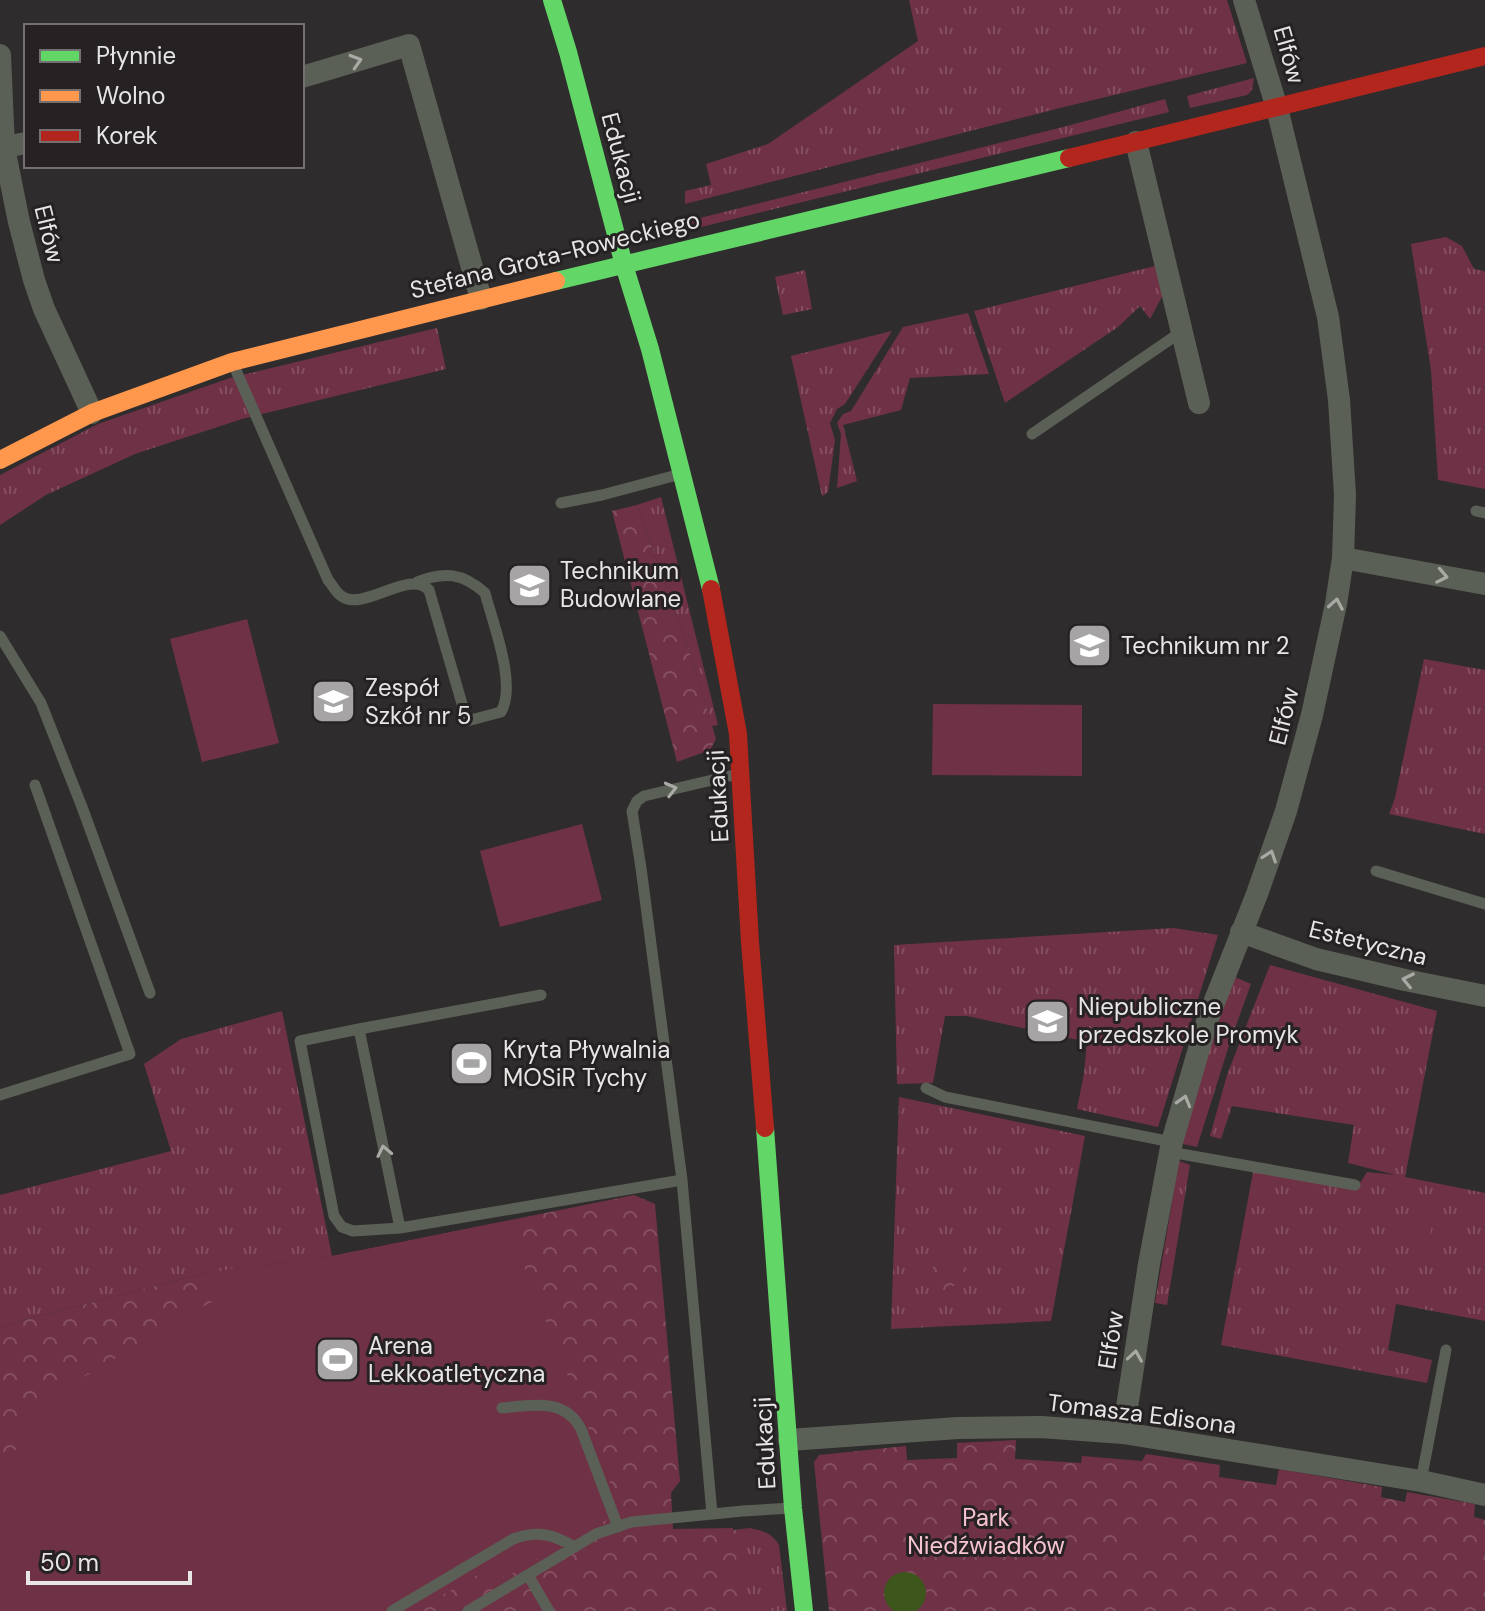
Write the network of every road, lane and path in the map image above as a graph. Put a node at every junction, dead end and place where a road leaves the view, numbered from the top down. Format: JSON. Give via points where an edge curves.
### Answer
{"nodes":[{"id":1,"x":552,"y":0,"type":"edge"},
{"id":2,"x":1249,"y":1,"type":"edge"},
{"id":3,"x":0,"y":55,"type":"edge"},
{"id":4,"x":1485,"y":56,"type":"edge"},
{"id":5,"x":304,"y":76,"type":"edge"},
{"id":6,"x":1277,"y":108,"type":"junction"},
{"id":7,"x":1136,"y":142,"type":"junction"},
{"id":8,"x":10,"y":146,"type":"edge"},
{"id":9,"x":624,"y":265,"type":"junction"},
{"id":10,"x":481,"y":299,"type":"junction"},
{"id":11,"x":1181,"y":332,"type":"junction"},
{"id":12,"x":232,"y":362,"type":"junction"},
{"id":13,"x":1199,"y":403,"type":"dead end"},
{"id":14,"x":92,"y":413,"type":"junction"},
{"id":15,"x":1032,"y":434,"type":"dead end"},
{"id":16,"x":0,"y":460,"type":"edge"},
{"id":17,"x":681,"y":473,"type":"junction"},
{"id":18,"x":561,"y":503,"type":"dead end"},
{"id":19,"x":1343,"y":558,"type":"junction"},
{"id":20,"x":417,"y":582,"type":"junction"},
{"id":21,"x":1485,"y":584,"type":"edge"},
{"id":22,"x":0,"y":636,"type":"edge"},
{"id":23,"x":741,"y":773,"type":"junction"},
{"id":24,"x":35,"y":785,"type":"dead end"},
{"id":25,"x":1376,"y":871,"type":"dead end"},
{"id":26,"x":1485,"y":904,"type":"edge"},
{"id":27,"x":1241,"y":932,"type":"junction"},
{"id":28,"x":150,"y":993,"type":"dead end"},
{"id":29,"x":541,"y":995,"type":"dead end"},
{"id":30,"x":1485,"y":996,"type":"edge"},
{"id":31,"x":359,"y":1029,"type":"junction"},
{"id":32,"x":926,"y":1088,"type":"dead end"},
{"id":33,"x":0,"y":1095,"type":"edge"},
{"id":34,"x":1171,"y":1147,"type":"junction"},
{"id":35,"x":682,"y":1180,"type":"junction"},
{"id":36,"x":1355,"y":1185,"type":"dead end"},
{"id":37,"x":400,"y":1228,"type":"junction"},
{"id":38,"x":1446,"y":1350,"type":"dead end"},
{"id":39,"x":502,"y":1408,"type":"dead end"},
{"id":40,"x":1123,"y":1433,"type":"junction"},
{"id":41,"x":789,"y":1440,"type":"junction"},
{"id":42,"x":1421,"y":1481,"type":"junction"},
{"id":43,"x":1485,"y":1495,"type":"edge"},
{"id":44,"x":793,"y":1508,"type":"junction"},
{"id":45,"x":712,"y":1514,"type":"junction"},
{"id":46,"x":618,"y":1527,"type":"junction"},
{"id":47,"x":575,"y":1547,"type":"junction"},
{"id":48,"x":528,"y":1575,"type":"junction"},
{"id":49,"x":392,"y":1611,"type":"edge"},
{"id":50,"x":469,"y":1611,"type":"edge"},
{"id":51,"x":549,"y":1611,"type":"edge"},
{"id":52,"x":804,"y":1611,"type":"edge"}],
"edges":[{"from":1,"to":9,"type":"street","name":"Edukacji"},
{"from":2,"to":6,"type":"street","name":"Elfów"},
{"from":3,"to":8,"type":"street","name":"Elfów"},
{"from":4,"to":6,"type":"street","name":"Stefana Grota-Roweckiego"},
{"from":5,"to":10,"type":"street","one_way":true,"via":[[409,45]]},
{"from":6,"to":7,"type":"street","name":"Stefana Grota-Roweckiego"},
{"from":6,"to":19,"type":"street","name":"Elfów","via":[[1328,317],[1345,495]]},
{"from":7,"to":9,"type":"street","name":"Stefana Grota-Roweckiego"},
{"from":7,"to":11,"type":"street"},
{"from":8,"to":14,"type":"street","name":"Elfów","via":[[19,222],[34,280]]},
{"from":9,"to":10,"type":"street","name":"Stefana Grota-Roweckiego"},
{"from":9,"to":17,"type":"street","name":"Edukacji"},
{"from":10,"to":12,"type":"street","name":"Stefana Grota-Roweckiego"},
{"from":11,"to":13,"type":"street"},
{"from":11,"to":15,"type":"lane"},
{"from":12,"to":14,"type":"street","name":"Stefana Grota-Roweckiego"},
{"from":12,"to":20,"type":"lane","via":[[339,595],[354,599]]},
{"from":14,"to":16,"type":"street","name":"Stefana Grota-Roweckiego"},
{"from":17,"to":18,"type":"lane"},
{"from":17,"to":23,"type":"street","name":"Edukacji","via":[[714,602]]},
{"from":19,"to":21,"type":"street","one_way":true},
{"from":27,"to":19,"type":"street","name":"Elfów","one_way":true,"via":[[1286,811],[1312,715]]},
{"from":20,"to":20,"type":"lane","via":[[429,590],[467,721],[501,712],[508,685],[485,593],[462,577],[431,576]]},
{"from":22,"to":28,"type":"lane","via":[[41,703]]},
{"from":35,"to":23,"type":"lane","one_way":true,"via":[[632,811],[644,796]]},
{"from":23,"to":41,"type":"street","name":"Edukacji"},
{"from":24,"to":33,"type":"lane","via":[[130,1054]]},
{"from":25,"to":26,"type":"lane"},
{"from":30,"to":27,"type":"street","name":"Estetyczna","one_way":true,"via":[[1316,959]]},
{"from":34,"to":27,"type":"street","name":"Elfów","one_way":true,"via":[[1208,1018]]},
{"from":29,"to":31,"type":"lane"},
{"from":37,"to":31,"type":"lane","one_way":true},
{"from":31,"to":37,"type":"lane","via":[[300,1041],[334,1216],[353,1231]]},
{"from":32,"to":34,"type":"lane","via":[[945,1097]]},
{"from":34,"to":36,"type":"lane"},
{"from":40,"to":34,"type":"street","name":"Elfów","one_way":true},
{"from":35,"to":37,"type":"lane"},
{"from":35,"to":45,"type":"lane"},
{"from":38,"to":42,"type":"lane"},
{"from":39,"to":46,"type":"lane","via":[[556,1406],[576,1419]]},
{"from":40,"to":41,"type":"street","name":"Tomasza Edisona","via":[[958,1428]]},
{"from":40,"to":42,"type":"street","name":"Tomasza Edisona"},
{"from":41,"to":44,"type":"street","name":"Edukacji"},
{"from":42,"to":43,"type":"street","name":"Tomasza Edisona"},
{"from":44,"to":45,"type":"lane"},
{"from":44,"to":52,"type":"street","name":"Edukacji"},
{"from":45,"to":46,"type":"lane"},
{"from":46,"to":47,"type":"lane"},
{"from":47,"to":48,"type":"lane"},
{"from":47,"to":49,"type":"lane","via":[[528,1533]]},
{"from":48,"to":50,"type":"lane"},
{"from":48,"to":51,"type":"lane"}]}
